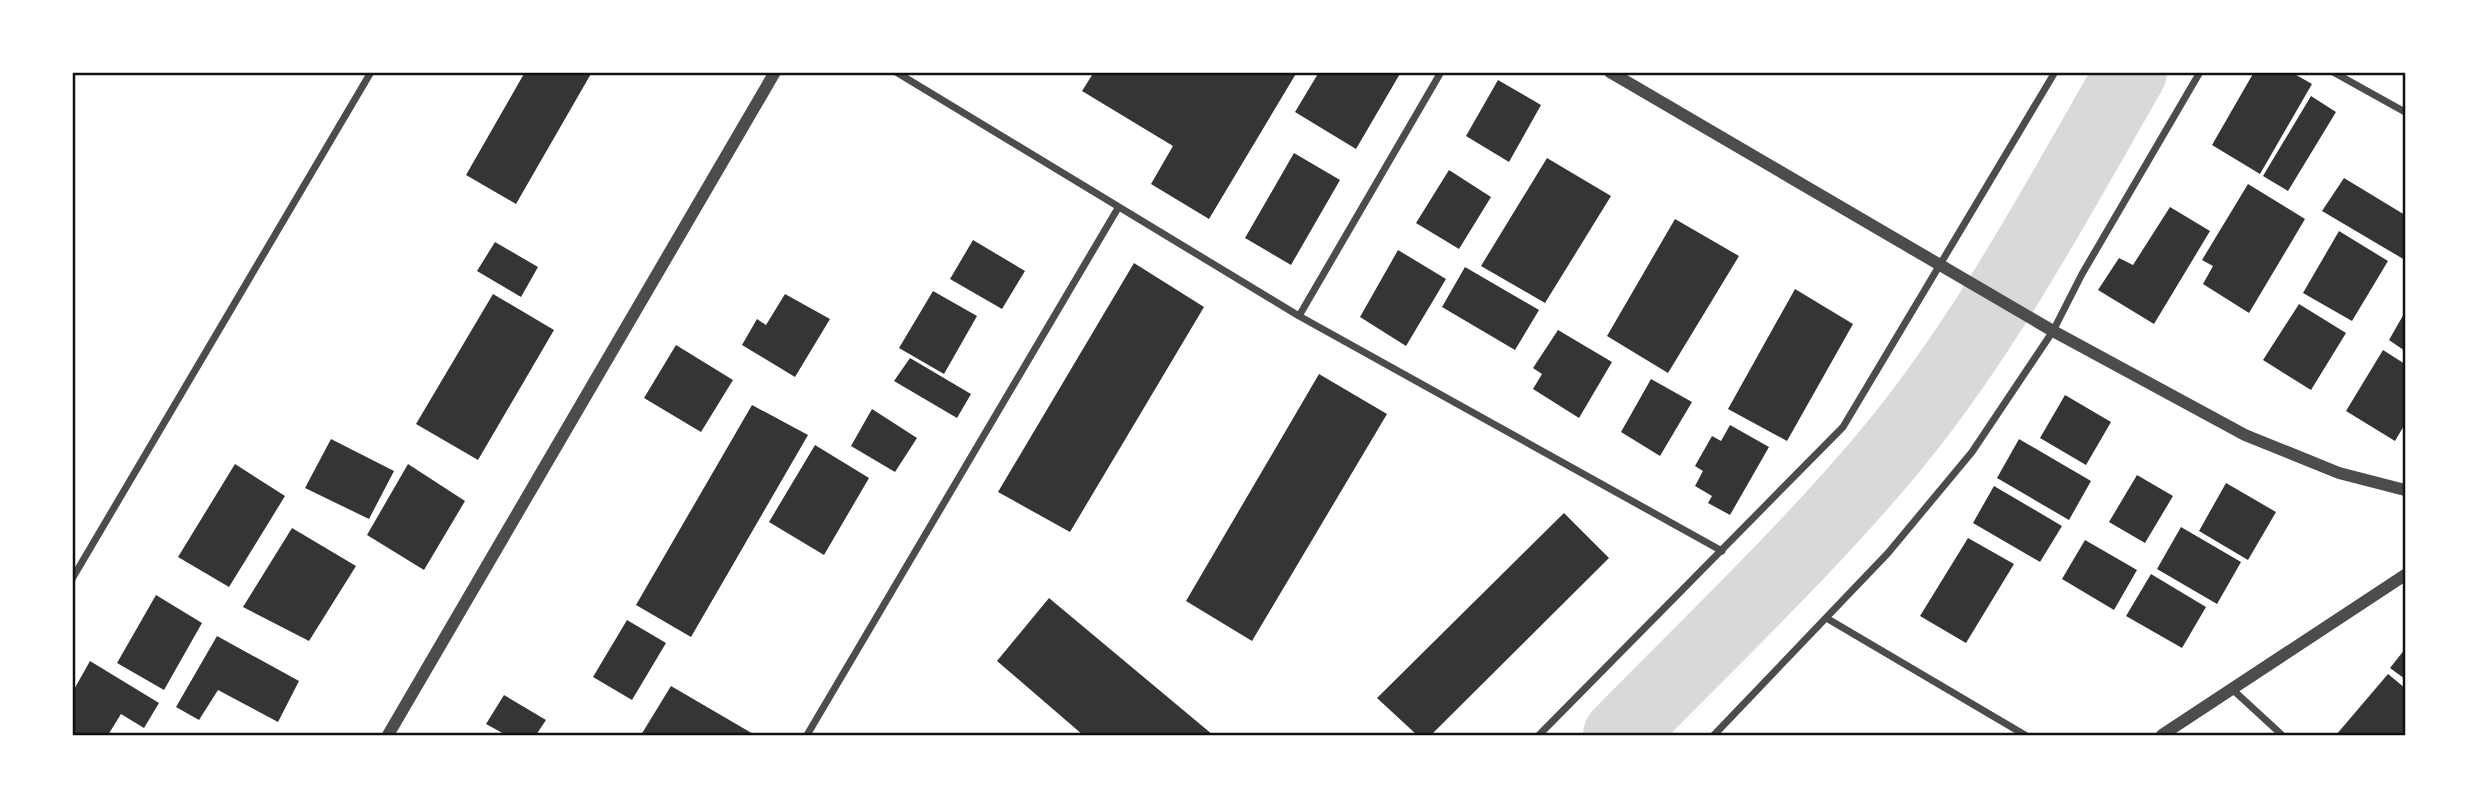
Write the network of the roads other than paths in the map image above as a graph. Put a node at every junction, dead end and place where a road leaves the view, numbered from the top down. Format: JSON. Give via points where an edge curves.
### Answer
{"nodes":[{"id":1,"x":371,"y":72,"type":"edge"},
{"id":2,"x":775,"y":72,"type":"edge"},
{"id":3,"x":896,"y":72,"type":"edge"},
{"id":4,"x":1441,"y":72,"type":"edge"},
{"id":5,"x":1609,"y":72,"type":"edge"},
{"id":6,"x":2055,"y":72,"type":"edge"},
{"id":7,"x":2200,"y":72,"type":"edge"},
{"id":8,"x":2333,"y":72,"type":"edge"},
{"id":9,"x":2405,"y":113,"type":"edge"},
{"id":10,"x":1118,"y":208,"type":"junction"},
{"id":11,"x":1940,"y":263,"type":"junction"},
{"id":12,"x":1299,"y":316,"type":"junction"},
{"id":13,"x":2053,"y":331,"type":"junction"},
{"id":14,"x":2405,"y":490,"type":"edge"},
{"id":15,"x":1722,"y":551,"type":"junction"},
{"id":16,"x":2405,"y":575,"type":"edge"},
{"id":17,"x":72,"y":579,"type":"edge"},
{"id":18,"x":1828,"y":619,"type":"junction"},
{"id":19,"x":2232,"y":689,"type":"junction"},
{"id":20,"x":811,"y":734,"type":"edge"},
{"id":21,"x":388,"y":735,"type":"edge"},
{"id":22,"x":1539,"y":735,"type":"edge"},
{"id":23,"x":1714,"y":735,"type":"edge"},
{"id":24,"x":2025,"y":735,"type":"edge"},
{"id":25,"x":2162,"y":735,"type":"edge"},
{"id":26,"x":2281,"y":735,"type":"edge"}],
"edges":[{"from":1,"to":17,"type":"street"},
{"from":2,"to":21,"type":"street"},
{"from":3,"to":10,"type":"street"},
{"from":4,"to":12,"type":"street"},
{"from":5,"to":11,"type":"street"},
{"from":6,"to":11,"type":"street"},
{"from":7,"to":13,"type":"street"},
{"from":8,"to":9,"type":"street"},
{"from":10,"to":12,"type":"street"},
{"from":10,"to":20,"type":"street"},
{"from":11,"to":13,"type":"street"},
{"from":11,"to":15,"type":"street","via":[[1843,427]]},
{"from":12,"to":15,"type":"street"},
{"from":13,"to":14,"type":"street","via":[[2245,435],[2339,473]]},
{"from":13,"to":18,"type":"street","via":[[1972,452]]},
{"from":15,"to":22,"type":"street"},
{"from":16,"to":19,"type":"street"},
{"from":18,"to":23,"type":"street"},
{"from":18,"to":24,"type":"street"},
{"from":19,"to":25,"type":"street"},
{"from":19,"to":26,"type":"street"}]}
